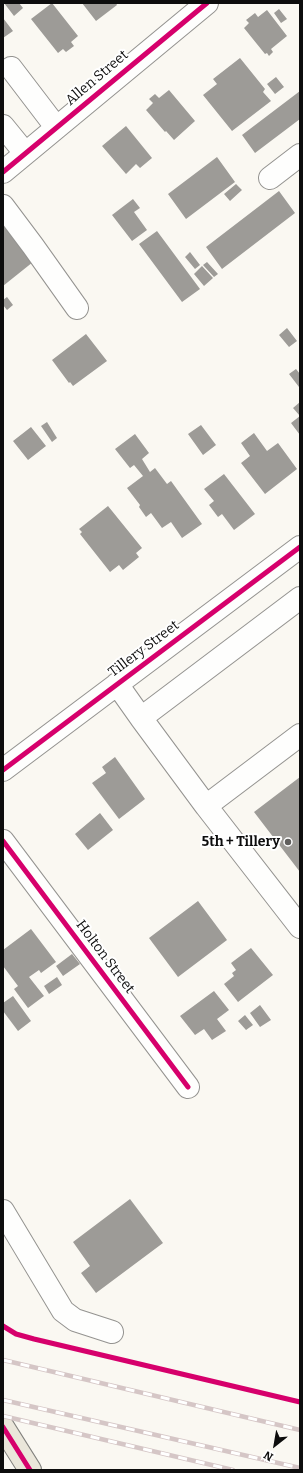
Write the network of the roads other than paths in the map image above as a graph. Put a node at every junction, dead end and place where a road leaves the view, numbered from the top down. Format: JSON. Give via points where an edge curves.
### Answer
{"nodes":[{"id":1,"x":207,"y":3,"type":"edge"},
{"id":2,"x":11,"y":68,"type":"dead end"},
{"id":3,"x":3,"y":126,"type":"edge"},
{"id":4,"x":56,"y":128,"type":"junction"},
{"id":5,"x":25,"y":154,"type":"junction"},
{"id":6,"x":300,"y":155,"type":"edge"},
{"id":7,"x":3,"y":172,"type":"edge"},
{"id":8,"x":270,"y":178,"type":"dead end"},
{"id":9,"x":3,"y":206,"type":"edge"},
{"id":10,"x":77,"y":308,"type":"dead end"},
{"id":11,"x":300,"y":547,"type":"edge"},
{"id":12,"x":300,"y":598,"type":"edge"},
{"id":13,"x":117,"y":684,"type":"junction"},
{"id":14,"x":141,"y":718,"type":"junction"},
{"id":15,"x":300,"y":735,"type":"edge"},
{"id":16,"x":3,"y":770,"type":"edge"},
{"id":17,"x":206,"y":806,"type":"junction"},
{"id":18,"x":3,"y":841,"type":"edge"},
{"id":19,"x":300,"y":927,"type":"edge"},
{"id":20,"x":188,"y":1087,"type":"dead end"},
{"id":21,"x":3,"y":1211,"type":"edge"},
{"id":22,"x":112,"y":1332,"type":"dead end"},
{"id":23,"x":3,"y":1427,"type":"edge"},
{"id":24,"x":30,"y":1470,"type":"edge"}],
"edges":[{"from":1,"to":4,"type":"street","name":"Allen Street"},
{"from":2,"to":4,"type":"street"},
{"from":3,"to":5,"type":"street"},
{"from":4,"to":5,"type":"street","name":"Allen Street"},
{"from":5,"to":7,"type":"street","name":"Allen Street"},
{"from":6,"to":8,"type":"street"},
{"from":9,"to":10,"type":"street"},
{"from":11,"to":13,"type":"street","name":"Tillery Street"},
{"from":12,"to":14,"type":"street"},
{"from":13,"to":14,"type":"street"},
{"from":13,"to":16,"type":"street","name":"Tillery Street"},
{"from":14,"to":17,"type":"street"},
{"from":15,"to":17,"type":"street"},
{"from":17,"to":19,"type":"street"},
{"from":18,"to":20,"type":"street","name":"Holton Street"},
{"from":21,"to":22,"type":"street","via":[[63,1311],[75,1320]]},
{"from":23,"to":24,"type":"main road"}]}
